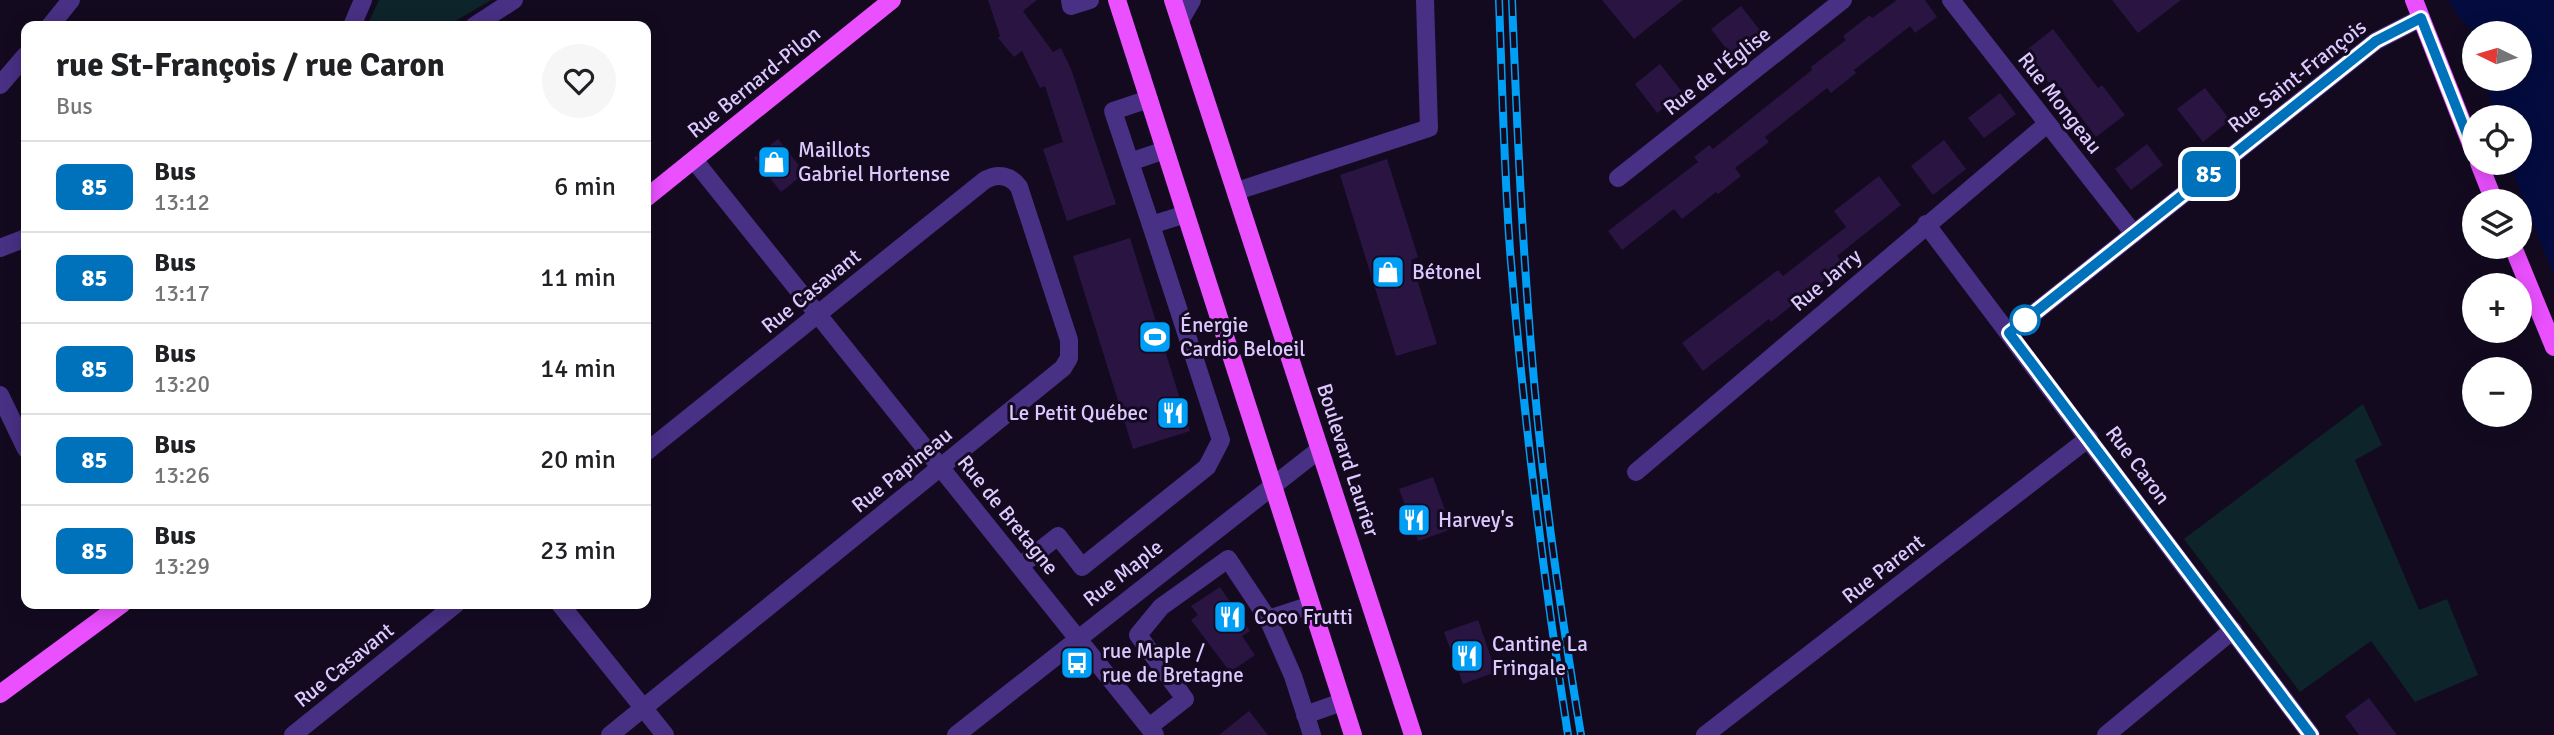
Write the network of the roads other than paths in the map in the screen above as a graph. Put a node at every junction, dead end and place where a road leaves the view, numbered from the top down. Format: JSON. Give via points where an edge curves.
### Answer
{"nodes":[{"id":1,"x":71,"y":0,"type":"edge"},
{"id":2,"x":363,"y":0,"type":"edge"},
{"id":3,"x":514,"y":0,"type":"edge"},
{"id":4,"x":1070,"y":0,"type":"edge"},
{"id":5,"x":1090,"y":0,"type":"edge"},
{"id":6,"x":1117,"y":0,"type":"edge"},
{"id":7,"x":1173,"y":0,"type":"edge"},
{"id":8,"x":1192,"y":0,"type":"edge"},
{"id":9,"x":1425,"y":0,"type":"edge"},
{"id":10,"x":1843,"y":0,"type":"edge"},
{"id":11,"x":1951,"y":0,"type":"edge"},
{"id":12,"x":2414,"y":0,"type":"edge"},
{"id":13,"x":883,"y":3,"type":"edge"},
{"id":14,"x":2421,"y":18,"type":"junction"},
{"id":15,"x":54,"y":21,"type":"edge"},
{"id":16,"x":354,"y":21,"type":"edge"},
{"id":17,"x":482,"y":21,"type":"edge"},
{"id":18,"x":1180,"y":21,"type":"junction"},
{"id":19,"x":21,"y":61,"type":"edge"},
{"id":20,"x":0,"y":85,"type":"edge"},
{"id":21,"x":1149,"y":99,"type":"junction"},
{"id":22,"x":2462,"y":122,"type":"edge"},
{"id":23,"x":2047,"y":124,"type":"junction"},
{"id":24,"x":1165,"y":150,"type":"junction"},
{"id":25,"x":694,"y":160,"type":"junction"},
{"id":26,"x":1130,"y":162,"type":"junction"},
{"id":27,"x":1008,"y":177,"type":"joint"},
{"id":28,"x":1618,"y":178,"type":"dead end"},
{"id":29,"x":1237,"y":191,"type":"junction"},
{"id":30,"x":651,"y":194,"type":"edge"},
{"id":31,"x":1186,"y":214,"type":"junction"},
{"id":32,"x":1927,"y":224,"type":"junction"},
{"id":33,"x":1151,"y":225,"type":"junction"},
{"id":34,"x":2134,"y":234,"type":"junction"},
{"id":35,"x":21,"y":240,"type":"edge"},
{"id":36,"x":0,"y":248,"type":"edge"},
{"id":37,"x":2518,"y":259,"type":"edge"},
{"id":38,"x":818,"y":314,"type":"junction"},
{"id":39,"x":2009,"y":333,"type":"junction"},
{"id":40,"x":2554,"y":347,"type":"edge"},
{"id":41,"x":0,"y":395,"type":"edge"},
{"id":42,"x":21,"y":439,"type":"edge"},
{"id":43,"x":2089,"y":439,"type":"junction"},
{"id":44,"x":651,"y":448,"type":"edge"},
{"id":45,"x":1320,"y":449,"type":"junction"},
{"id":46,"x":940,"y":468,"type":"junction"},
{"id":47,"x":1636,"y":472,"type":"dead end"},
{"id":48,"x":1272,"y":484,"type":"junction"},
{"id":49,"x":1020,"y":566,"type":"junction"},
{"id":50,"x":1311,"y":606,"type":"junction"},
{"id":51,"x":108,"y":609,"type":"edge"},
{"id":52,"x":450,"y":609,"type":"edge"},
{"id":53,"x":564,"y":609,"type":"edge"},
{"id":54,"x":1268,"y":619,"type":"junction"},
{"id":55,"x":2233,"y":630,"type":"junction"},
{"id":56,"x":1078,"y":638,"type":"junction"},
{"id":57,"x":0,"y":694,"type":"edge"},
{"id":58,"x":1342,"y":702,"type":"junction"},
{"id":59,"x":643,"y":708,"type":"junction"},
{"id":60,"x":1305,"y":715,"type":"junction"},
{"id":61,"x":1152,"y":731,"type":"edge"},
{"id":62,"x":293,"y":735,"type":"edge"},
{"id":63,"x":610,"y":735,"type":"edge"},
{"id":64,"x":665,"y":735,"type":"edge"},
{"id":65,"x":956,"y":735,"type":"edge"},
{"id":66,"x":1312,"y":735,"type":"edge"},
{"id":67,"x":1353,"y":735,"type":"edge"},
{"id":68,"x":1413,"y":735,"type":"edge"},
{"id":69,"x":1705,"y":735,"type":"edge"},
{"id":70,"x":2106,"y":735,"type":"edge"},
{"id":71,"x":2311,"y":735,"type":"edge"}],
"edges":[{"from":1,"to":15,"type":"street"},
{"from":2,"to":16,"type":"street"},
{"from":3,"to":17,"type":"street"},
{"from":4,"to":5,"type":"street","via":[[1072,6]]},
{"from":6,"to":21,"type":"main road"},
{"from":7,"to":18,"type":"main road","name":"Boulevard Laurier"},
{"from":8,"to":18,"type":"street"},
{"from":9,"to":29,"type":"street","via":[[1429,128]]},
{"from":10,"to":28,"type":"street","name":"Rue de l'Église"},
{"from":11,"to":23,"type":"street","name":"Rue Mongeau"},
{"from":12,"to":14,"type":"main road"},
{"from":13,"to":25,"type":"main road","name":"Rue Bernard-Pilon"},
{"from":14,"to":22,"type":"main road"},
{"from":14,"to":34,"type":"street","name":"Rue Saint-François","via":[[2376,41]]},
{"from":18,"to":29,"type":"main road","name":"Boulevard Laurier"},
{"from":19,"to":20,"type":"street"},
{"from":21,"to":24,"type":"main road"},
{"from":21,"to":26,"type":"street","via":[[1113,111]]},
{"from":23,"to":32,"type":"street","name":"Rue Jarry"},
{"from":23,"to":34,"type":"street","name":"Rue Mongeau"},
{"from":24,"to":26,"type":"street"},
{"from":24,"to":31,"type":"main road"},
{"from":25,"to":30,"type":"main road","name":"Rue Bernard-Pilon"},
{"from":25,"to":38,"type":"street","name":"Rue de Bretagne"},
{"from":26,"to":33,"type":"street"},
{"from":27,"to":38,"type":"street","name":"Rue Casavant","via":[[985,180]]},
{"from":27,"to":46,"type":"street","name":"Rue Papineau","via":[[1023,198],[1069,340],[1069,358],[1056,374]]},
{"from":29,"to":45,"type":"main road","name":"Boulevard Laurier"},
{"from":31,"to":33,"type":"street"},
{"from":31,"to":48,"type":"main road"},
{"from":32,"to":39,"type":"street","name":"Rue Caron"},
{"from":32,"to":47,"type":"street","name":"Rue Jarry"},
{"from":33,"to":49,"type":"street","via":[[1221,440],[1207,467],[1082,567],[1058,536]]},
{"from":34,"to":39,"type":"street","name":"Rue Saint-François"},
{"from":35,"to":36,"type":"street"},
{"from":37,"to":40,"type":"main road"},
{"from":38,"to":44,"type":"street","name":"Rue Casavant"},
{"from":38,"to":46,"type":"street","name":"Rue de Bretagne"},
{"from":39,"to":43,"type":"street","name":"Rue Caron"},
{"from":41,"to":42,"type":"street"},
{"from":43,"to":55,"type":"street","name":"Rue Caron"},
{"from":43,"to":69,"type":"street","name":"Rue Parent"},
{"from":45,"to":48,"type":"street","name":"Rue Maple"},
{"from":45,"to":68,"type":"main road","name":"Boulevard Laurier"},
{"from":46,"to":49,"type":"street","name":"Rue de Bretagne"},
{"from":46,"to":59,"type":"street","name":"Rue Papineau"},
{"from":48,"to":50,"type":"main road"},
{"from":48,"to":56,"type":"street","name":"Rue Maple"},
{"from":49,"to":56,"type":"street","name":"Rue de Bretagne"},
{"from":50,"to":54,"type":"street"},
{"from":50,"to":58,"type":"main road"},
{"from":51,"to":57,"type":"main road"},
{"from":52,"to":62,"type":"street","name":"Rue Casavant"},
{"from":53,"to":59,"type":"street"},
{"from":54,"to":60,"type":"street"},
{"from":54,"to":61,"type":"street","via":[[1227,559],[1161,607],[1138,635],[1185,699]]},
{"from":55,"to":70,"type":"street"},
{"from":55,"to":71,"type":"street","name":"Rue Caron"},
{"from":56,"to":61,"type":"street","name":"Rue de Bretagne"},
{"from":56,"to":65,"type":"street","name":"Rue Maple"},
{"from":58,"to":60,"type":"street"},
{"from":58,"to":67,"type":"main road"},
{"from":59,"to":63,"type":"street","name":"Rue Papineau"},
{"from":59,"to":64,"type":"street"},
{"from":60,"to":66,"type":"street"}]}
